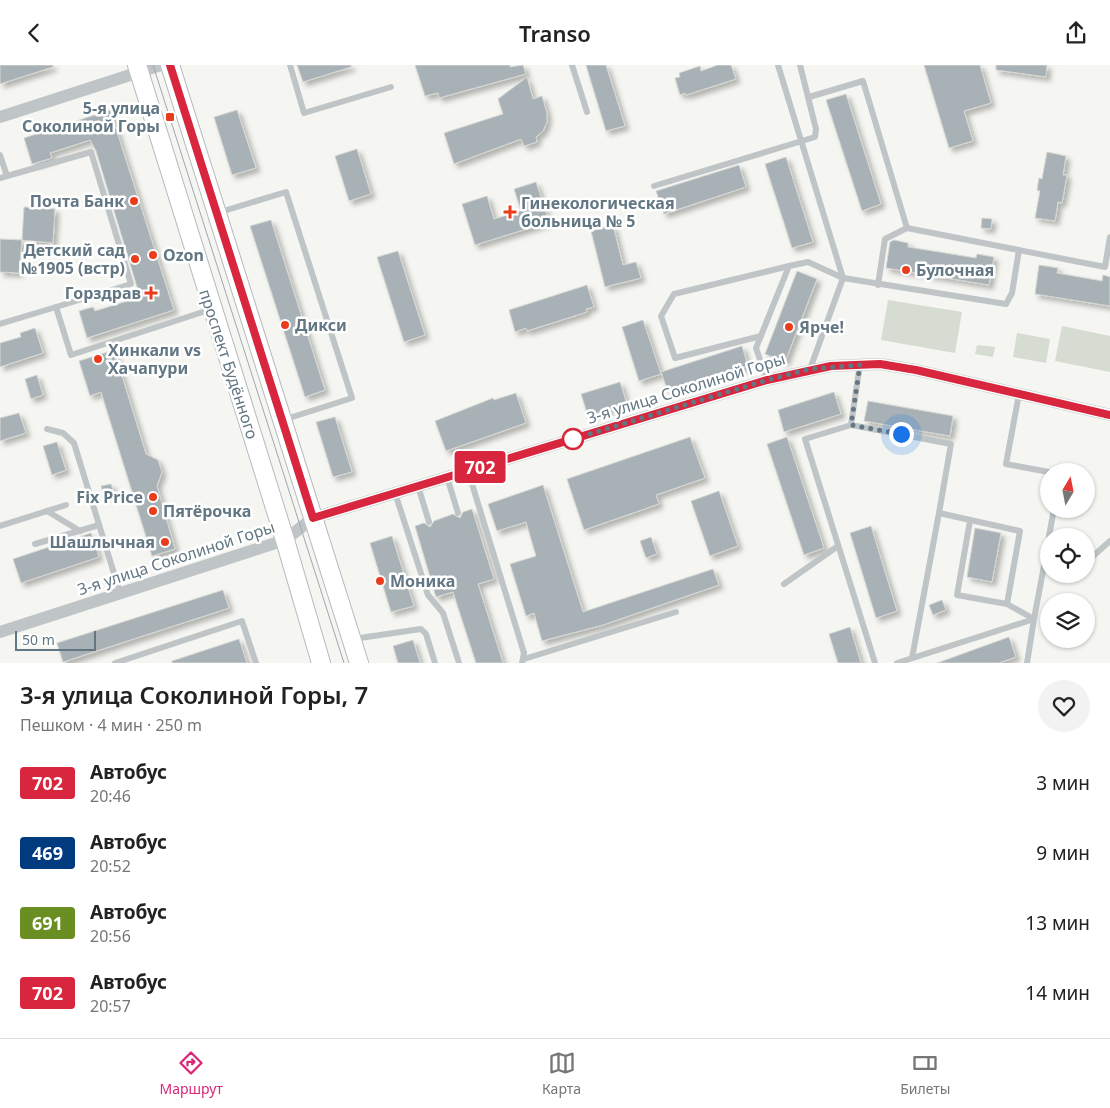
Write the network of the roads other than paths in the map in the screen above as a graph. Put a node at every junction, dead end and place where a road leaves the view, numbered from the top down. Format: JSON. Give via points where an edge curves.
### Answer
{"nodes":[{"id":1,"x":161,"y":65,"type":"edge"},
{"id":2,"x":170,"y":65,"type":"edge"},
{"id":3,"x":290,"y":65,"type":"edge"},
{"id":4,"x":572,"y":65,"type":"edge"},
{"id":5,"x":778,"y":65,"type":"edge"},
{"id":6,"x":800,"y":65,"type":"edge"},
{"id":7,"x":138,"y":68,"type":"edge"},
{"id":8,"x":390,"y":87,"type":"dead end"},
{"id":9,"x":809,"y":97,"type":"junction"},
{"id":10,"x":587,"y":111,"type":"dead end"},
{"id":11,"x":0,"y":117,"type":"edge"},
{"id":12,"x":800,"y":141,"type":"junction"},
{"id":13,"x":0,"y":155,"type":"edge"},
{"id":14,"x":3,"y":177,"type":"edge"},
{"id":15,"x":654,"y":186,"type":"dead end"},
{"id":16,"x":217,"y":213,"type":"junction"},
{"id":17,"x":907,"y":228,"type":"junction"},
{"id":18,"x":1110,"y":237,"type":"edge"},
{"id":19,"x":1019,"y":250,"type":"junction"},
{"id":20,"x":789,"y":266,"type":"junction"},
{"id":21,"x":843,"y":278,"type":"junction"},
{"id":22,"x":878,"y":285,"type":"junction"},
{"id":23,"x":56,"y":307,"type":"junction"},
{"id":24,"x":212,"y":309,"type":"junction"},
{"id":25,"x":0,"y":324,"type":"edge"},
{"id":26,"x":761,"y":336,"type":"junction"},
{"id":27,"x":860,"y":365,"type":"junction"},
{"id":28,"x":810,"y":369,"type":"junction"},
{"id":29,"x":767,"y":380,"type":"junction"},
{"id":30,"x":1019,"y":394,"type":"junction"},
{"id":31,"x":1110,"y":415,"type":"edge"},
{"id":32,"x":282,"y":420,"type":"junction"},
{"id":33,"x":851,"y":425,"type":"junction"},
{"id":34,"x":47,"y":429,"type":"dead end"},
{"id":35,"x":1040,"y":470,"type":"edge"},
{"id":36,"x":468,"y":471,"type":"junction"},
{"id":37,"x":447,"y":477,"type":"junction"},
{"id":38,"x":418,"y":486,"type":"junction"},
{"id":39,"x":395,"y":493,"type":"junction"},
{"id":40,"x":66,"y":505,"type":"dead end"},
{"id":41,"x":47,"y":511,"type":"junction"},
{"id":42,"x":458,"y":513,"type":"dead end"},
{"id":43,"x":939,"y":513,"type":"junction"},
{"id":44,"x":313,"y":518,"type":"junction"},
{"id":45,"x":970,"y":521,"type":"junction"},
{"id":46,"x":429,"y":522,"type":"dead end"},
{"id":47,"x":99,"y":525,"type":"junction"},
{"id":48,"x":0,"y":526,"type":"edge"},
{"id":49,"x":80,"y":531,"type":"junction"},
{"id":50,"x":285,"y":540,"type":"junction"},
{"id":51,"x":1110,"y":541,"type":"edge"},
{"id":52,"x":35,"y":544,"type":"dead end"},
{"id":53,"x":838,"y":546,"type":"junction"},
{"id":54,"x":1095,"y":554,"type":"edge"},
{"id":55,"x":1041,"y":583,"type":"edge"},
{"id":56,"x":784,"y":584,"type":"dead end"},
{"id":57,"x":120,"y":593,"type":"junction"},
{"id":58,"x":1007,"y":604,"type":"junction"},
{"id":59,"x":676,"y":612,"type":"dead end"},
{"id":60,"x":1034,"y":619,"type":"junction"},
{"id":61,"x":0,"y":632,"type":"edge"},
{"id":62,"x":352,"y":639,"type":"junction"},
{"id":63,"x":912,"y":658,"type":"junction"},
{"id":64,"x":523,"y":661,"type":"edge"},
{"id":65,"x":115,"y":663,"type":"edge"},
{"id":66,"x":256,"y":663,"type":"edge"},
{"id":67,"x":321,"y":663,"type":"edge"},
{"id":68,"x":359,"y":663,"type":"edge"},
{"id":69,"x":435,"y":663,"type":"edge"},
{"id":70,"x":459,"y":663,"type":"edge"},
{"id":71,"x":875,"y":663,"type":"edge"},
{"id":72,"x":897,"y":663,"type":"edge"},
{"id":73,"x":1027,"y":663,"type":"edge"}],
"edges":[{"from":1,"to":7,"type":"street"},
{"from":2,"to":16,"type":"main road","name":"проспект Будённого"},
{"from":3,"to":8,"type":"lane","via":[[304,113]]},
{"from":4,"to":10,"type":"lane"},
{"from":5,"to":12,"type":"lane"},
{"from":6,"to":9,"type":"lane"},
{"from":7,"to":11,"type":"street"},
{"from":7,"to":24,"type":"main road","name":"проспект Будённого"},
{"from":9,"to":12,"type":"lane","via":[[815,137]]},
{"from":9,"to":17,"type":"lane","via":[[863,81]]},
{"from":12,"to":15,"type":"lane"},
{"from":12,"to":21,"type":"lane"},
{"from":13,"to":14,"type":"lane"},
{"from":14,"to":23,"type":"lane","via":[[91,152],[131,283]]},
{"from":16,"to":32,"type":"main road","name":"проспект Будённого"},
{"from":16,"to":32,"type":"lane","via":[[286,192],[352,398]]},
{"from":17,"to":19,"type":"lane"},
{"from":17,"to":22,"type":"lane","via":[[885,239]]},
{"from":18,"to":19,"type":"lane","via":[[1105,267]]},
{"from":19,"to":22,"type":"lane","via":[[1012,293],[1006,304]]},
{"from":20,"to":21,"type":"lane","via":[[808,262]]},
{"from":20,"to":26,"type":"lane"},
{"from":20,"to":26,"type":"lane","via":[[674,293],[661,316],[675,358]]},
{"from":21,"to":22,"type":"lane"},
{"from":21,"to":28,"type":"lane"},
{"from":23,"to":24,"type":"lane","via":[[71,355]]},
{"from":23,"to":25,"type":"lane"},
{"from":24,"to":50,"type":"main road","name":"проспект Будённого"},
{"from":26,"to":29,"type":"lane","via":[[756,348]]},
{"from":27,"to":28,"type":"street","name":"3-я улица Соколиной Горы"},
{"from":27,"to":30,"type":"street","name":"3-я улица Соколиной Горы","via":[[880,364],[916,370]]},
{"from":27,"to":33,"type":"lane"},
{"from":28,"to":29,"type":"street","name":"3-я улица Соколиной Горы"},
{"from":29,"to":36,"type":"street","name":"3-я улица Соколиной Горы"},
{"from":30,"to":31,"type":"street","name":"3-я улица Соколиной Горы"},
{"from":30,"to":35,"type":"lane","via":[[1006,464]]},
{"from":32,"to":44,"type":"main road","name":"проспект Будённого"},
{"from":33,"to":43,"type":"lane","via":[[951,444]]},
{"from":33,"to":53,"type":"lane","via":[[805,439]]},
{"from":34,"to":47,"type":"lane","via":[[63,433],[74,443]]},
{"from":36,"to":37,"type":"street","name":"3-я улица Соколиной Горы"},
{"from":36,"to":64,"type":"lane","via":[[524,653]]},
{"from":37,"to":38,"type":"street","name":"3-я улица Соколиной Горы"},
{"from":37,"to":42,"type":"lane"},
{"from":38,"to":39,"type":"street","name":"3-я улица Соколиной Горы"},
{"from":38,"to":46,"type":"lane"},
{"from":39,"to":44,"type":"street","name":"3-я улица Соколиной Горы"},
{"from":39,"to":70,"type":"lane","via":[[428,595],[443,613]]},
{"from":40,"to":41,"type":"lane"},
{"from":41,"to":48,"type":"lane"},
{"from":41,"to":49,"type":"lane"},
{"from":43,"to":45,"type":"lane"},
{"from":43,"to":63,"type":"lane"},
{"from":44,"to":50,"type":"street","name":"3-я улица Соколиной Горы"},
{"from":44,"to":62,"type":"main road","name":"проспект Будённого"},
{"from":45,"to":58,"type":"lane","via":[[1020,531]]},
{"from":45,"to":58,"type":"lane","via":[[957,595]]},
{"from":47,"to":49,"type":"lane"},
{"from":47,"to":57,"type":"lane"},
{"from":49,"to":52,"type":"lane"},
{"from":50,"to":57,"type":"street","name":"3-я улица Соколиной Горы"},
{"from":50,"to":67,"type":"main road","name":"проспект Будённого"},
{"from":51,"to":54,"type":"lane"},
{"from":53,"to":56,"type":"lane"},
{"from":53,"to":71,"type":"lane"},
{"from":55,"to":60,"type":"lane"},
{"from":57,"to":61,"type":"street","name":"3-я улица Соколиной Горы"},
{"from":58,"to":60,"type":"lane"},
{"from":59,"to":64,"type":"lane"},
{"from":60,"to":63,"type":"lane"},
{"from":60,"to":73,"type":"lane"},
{"from":62,"to":68,"type":"main road","name":"проспект Будённого"},
{"from":62,"to":69,"type":"lane","via":[[420,629],[426,634]]},
{"from":63,"to":72,"type":"lane"},
{"from":65,"to":66,"type":"lane","via":[[242,621]]}]}
